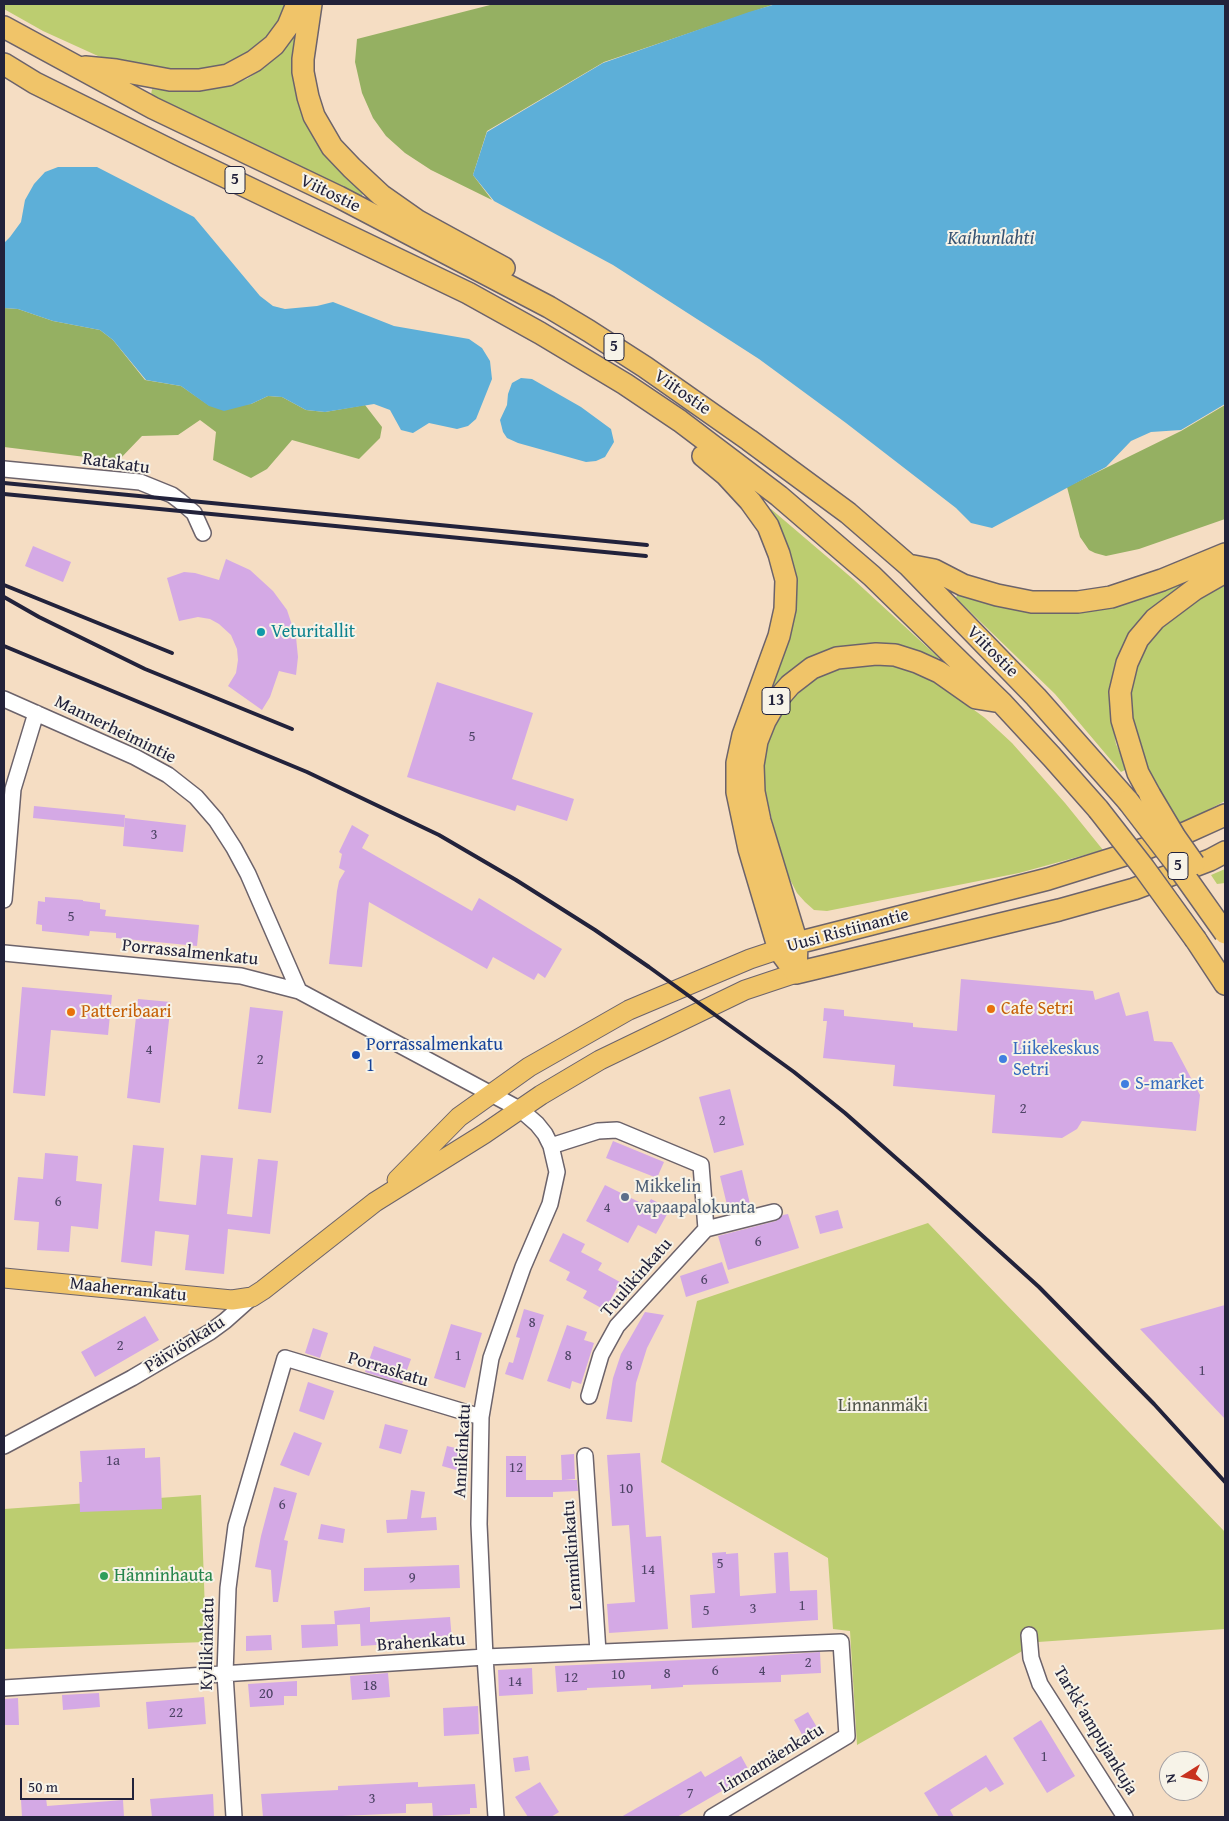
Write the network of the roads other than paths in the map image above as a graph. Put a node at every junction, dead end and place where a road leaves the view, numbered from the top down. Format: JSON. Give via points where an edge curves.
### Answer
{"nodes":[{"id":1,"x":297,"y":4,"type":"edge"},
{"id":2,"x":311,"y":4,"type":"edge"},
{"id":3,"x":4,"y":27,"type":"edge"},
{"id":4,"x":4,"y":64,"type":"edge"},
{"id":5,"x":74,"y":66,"type":"junction"},
{"id":6,"x":549,"y":308,"type":"junction"},
{"id":7,"x":625,"y":384,"type":"junction"},
{"id":8,"x":4,"y":469,"type":"edge"},
{"id":9,"x":203,"y":533,"type":"dead end"},
{"id":10,"x":1225,"y":554,"type":"edge"},
{"id":11,"x":908,"y":564,"type":"junction"},
{"id":12,"x":1225,"y":572,"type":"edge"},
{"id":13,"x":4,"y":700,"type":"edge"},
{"id":14,"x":1002,"y":702,"type":"junction"},
{"id":15,"x":36,"y":713,"type":"junction"},
{"id":16,"x":1225,"y":815,"type":"edge"},
{"id":17,"x":1225,"y":852,"type":"edge"},
{"id":18,"x":4,"y":900,"type":"edge"},
{"id":19,"x":1225,"y":909,"type":"edge"},
{"id":20,"x":1225,"y":933,"type":"edge"},
{"id":21,"x":788,"y":947,"type":"junction"},
{"id":22,"x":4,"y":953,"type":"edge"},
{"id":23,"x":796,"y":973,"type":"junction"},
{"id":24,"x":1225,"y":984,"type":"edge"},
{"id":25,"x":299,"y":991,"type":"junction"},
{"id":26,"x":491,"y":1093,"type":"junction"},
{"id":27,"x":521,"y":1110,"type":"junction"},
{"id":28,"x":551,"y":1146,"type":"junction"},
{"id":29,"x":374,"y":1202,"type":"junction"},
{"id":30,"x":774,"y":1212,"type":"dead end"},
{"id":31,"x":706,"y":1229,"type":"junction"},
{"id":32,"x":4,"y":1278,"type":"edge"},
{"id":33,"x":252,"y":1296,"type":"junction"},
{"id":34,"x":285,"y":1358,"type":"joint"},
{"id":35,"x":589,"y":1396,"type":"dead end"},
{"id":36,"x":481,"y":1417,"type":"junction"},
{"id":37,"x":4,"y":1446,"type":"edge"},
{"id":38,"x":585,"y":1456,"type":"dead end"},
{"id":39,"x":1030,"y":1635,"type":"dead end"},
{"id":40,"x":841,"y":1642,"type":"joint"},
{"id":41,"x":598,"y":1652,"type":"junction"},
{"id":42,"x":485,"y":1657,"type":"junction"},
{"id":43,"x":225,"y":1674,"type":"junction"},
{"id":44,"x":4,"y":1688,"type":"edge"},
{"id":45,"x":234,"y":1817,"type":"edge"},
{"id":46,"x":496,"y":1817,"type":"edge"},
{"id":47,"x":712,"y":1817,"type":"edge"},
{"id":48,"x":1125,"y":1817,"type":"edge"}],
"edges":[{"from":1,"to":5,"type":"highway","via":[[288,26],[274,45],[242,68],[214,78],[170,80]]},
{"from":2,"to":6,"type":"highway","via":[[303,72],[314,116],[332,147],[381,195],[418,221],[509,270]]},
{"from":3,"to":5,"type":"highway","name":"Viitostie","number":"5"},
{"from":4,"to":7,"type":"highway","name":"Viitostie","number":"5","via":[[178,154],[468,292]]},
{"from":5,"to":6,"type":"highway","name":"Viitostie","number":"5","via":[[153,108],[339,197]]},
{"from":6,"to":11,"type":"highway","name":"Viitostie","number":"5","via":[[589,330],[749,440],[848,513]]},
{"from":7,"to":14,"type":"highway","name":"Viitostie","number":"5","via":[[680,421],[786,502],[872,576]]},
{"from":7,"to":21,"type":"highway","via":[[674,433],[726,474],[768,526],[780,554],[786,580],[785,609],[779,636],[743,735],[737,763],[737,792],[749,849]]},
{"from":8,"to":9,"type":"street","name":"Ratakatu","via":[[140,482],[172,495],[194,512]]},
{"from":10,"to":11,"type":"highway","via":[[1120,594],[1078,602],[1032,602],[997,595],[934,570]]},
{"from":11,"to":20,"type":"highway","name":"Viitostie","number":"5","bridge":true,"via":[[1036,697],[1128,801]]},
{"from":12,"to":19,"type":"highway","bridge":true,"via":[[1181,598],[1155,619],[1138,639],[1126,663],[1120,692],[1122,720],[1138,774],[1175,837]]},
{"from":13,"to":15,"type":"street","name":"Mannerheimintie"},
{"from":14,"to":21,"type":"highway","number":"13","via":[[976,698],[939,672],[895,655],[837,658],[812,668],[790,685],[765,721],[757,741],[754,765],[754,792]]},
{"from":14,"to":24,"type":"highway","name":"Viitostie","number":"5","bridge":true,"via":[[1098,809],[1144,868]]},
{"from":15,"to":18,"type":"street","via":[[13,790]]},
{"from":15,"to":25,"type":"street","name":"Mannerheimintie","via":[[135,757],[168,775],[196,797],[216,820],[248,874]]},
{"from":16,"to":21,"type":"highway","name":"Uusi Ristiinantie","via":[[1155,845],[1048,879]]},
{"from":17,"to":23,"type":"highway","name":"Uusi Ristiinantie","via":[[1134,889]]},
{"from":21,"to":23,"type":"highway"},
{"from":21,"to":26,"type":"main road","name":"Uusi Ristiinantie","via":[[750,959],[629,1010],[529,1067]]},
{"from":22,"to":25,"type":"street","name":"Porrassalmenkatu","via":[[241,976]]},
{"from":23,"to":27,"type":"main road","name":"Uusi Ristiinantie","via":[[745,990],[644,1038],[600,1060]]},
{"from":25,"to":26,"type":"street","name":"Porrassalmenkatu"},
{"from":26,"to":27,"type":"street","name":"Porrassalmenkatu"},
{"from":26,"to":29,"type":"main road","name":"Päiviönkatu","via":[[459,1116]]},
{"from":27,"to":28,"type":"street","name":"Annikinkatu","via":[[537,1124]]},
{"from":27,"to":29,"type":"main road","name":"Päiviönkatu"},
{"from":28,"to":31,"type":"street","via":[[598,1131],[617,1130],[701,1165]]},
{"from":28,"to":36,"type":"street","name":"Annikinkatu","via":[[557,1172],[550,1204],[523,1267],[491,1358]]},
{"from":29,"to":33,"type":"main road","name":"Päiviönkatu"},
{"from":30,"to":31,"type":"street"},
{"from":31,"to":35,"type":"street","name":"Tuulikinkatu","via":[[617,1326],[601,1354]]},
{"from":32,"to":33,"type":"main road","name":"Maaherrankatu","via":[[232,1300]]},
{"from":33,"to":37,"type":"street","name":"Päiviönkatu","via":[[210,1332]]},
{"from":34,"to":36,"type":"street","name":"Porraskatu"},
{"from":34,"to":43,"type":"street","name":"Kyllikinkatu","via":[[236,1526],[228,1588]]},
{"from":36,"to":42,"type":"street","name":"Annikinkatu","via":[[479,1524]]},
{"from":38,"to":41,"type":"street","name":"Lemmikinkatu"},
{"from":39,"to":48,"type":"street","name":"Tarkk'ampujankuja","via":[[1032,1658],[1040,1684]]},
{"from":40,"to":41,"type":"street","name":"Brahenkatu"},
{"from":40,"to":47,"type":"street","name":"Linnamäenkatu","via":[[848,1736]]},
{"from":41,"to":42,"type":"street","name":"Brahenkatu"},
{"from":42,"to":43,"type":"street","name":"Brahenkatu"},
{"from":42,"to":46,"type":"street","name":"Annikinkatu"},
{"from":43,"to":44,"type":"street","name":"Brahenkatu"},
{"from":43,"to":45,"type":"street","name":"Kyllikinkatu"}]}
